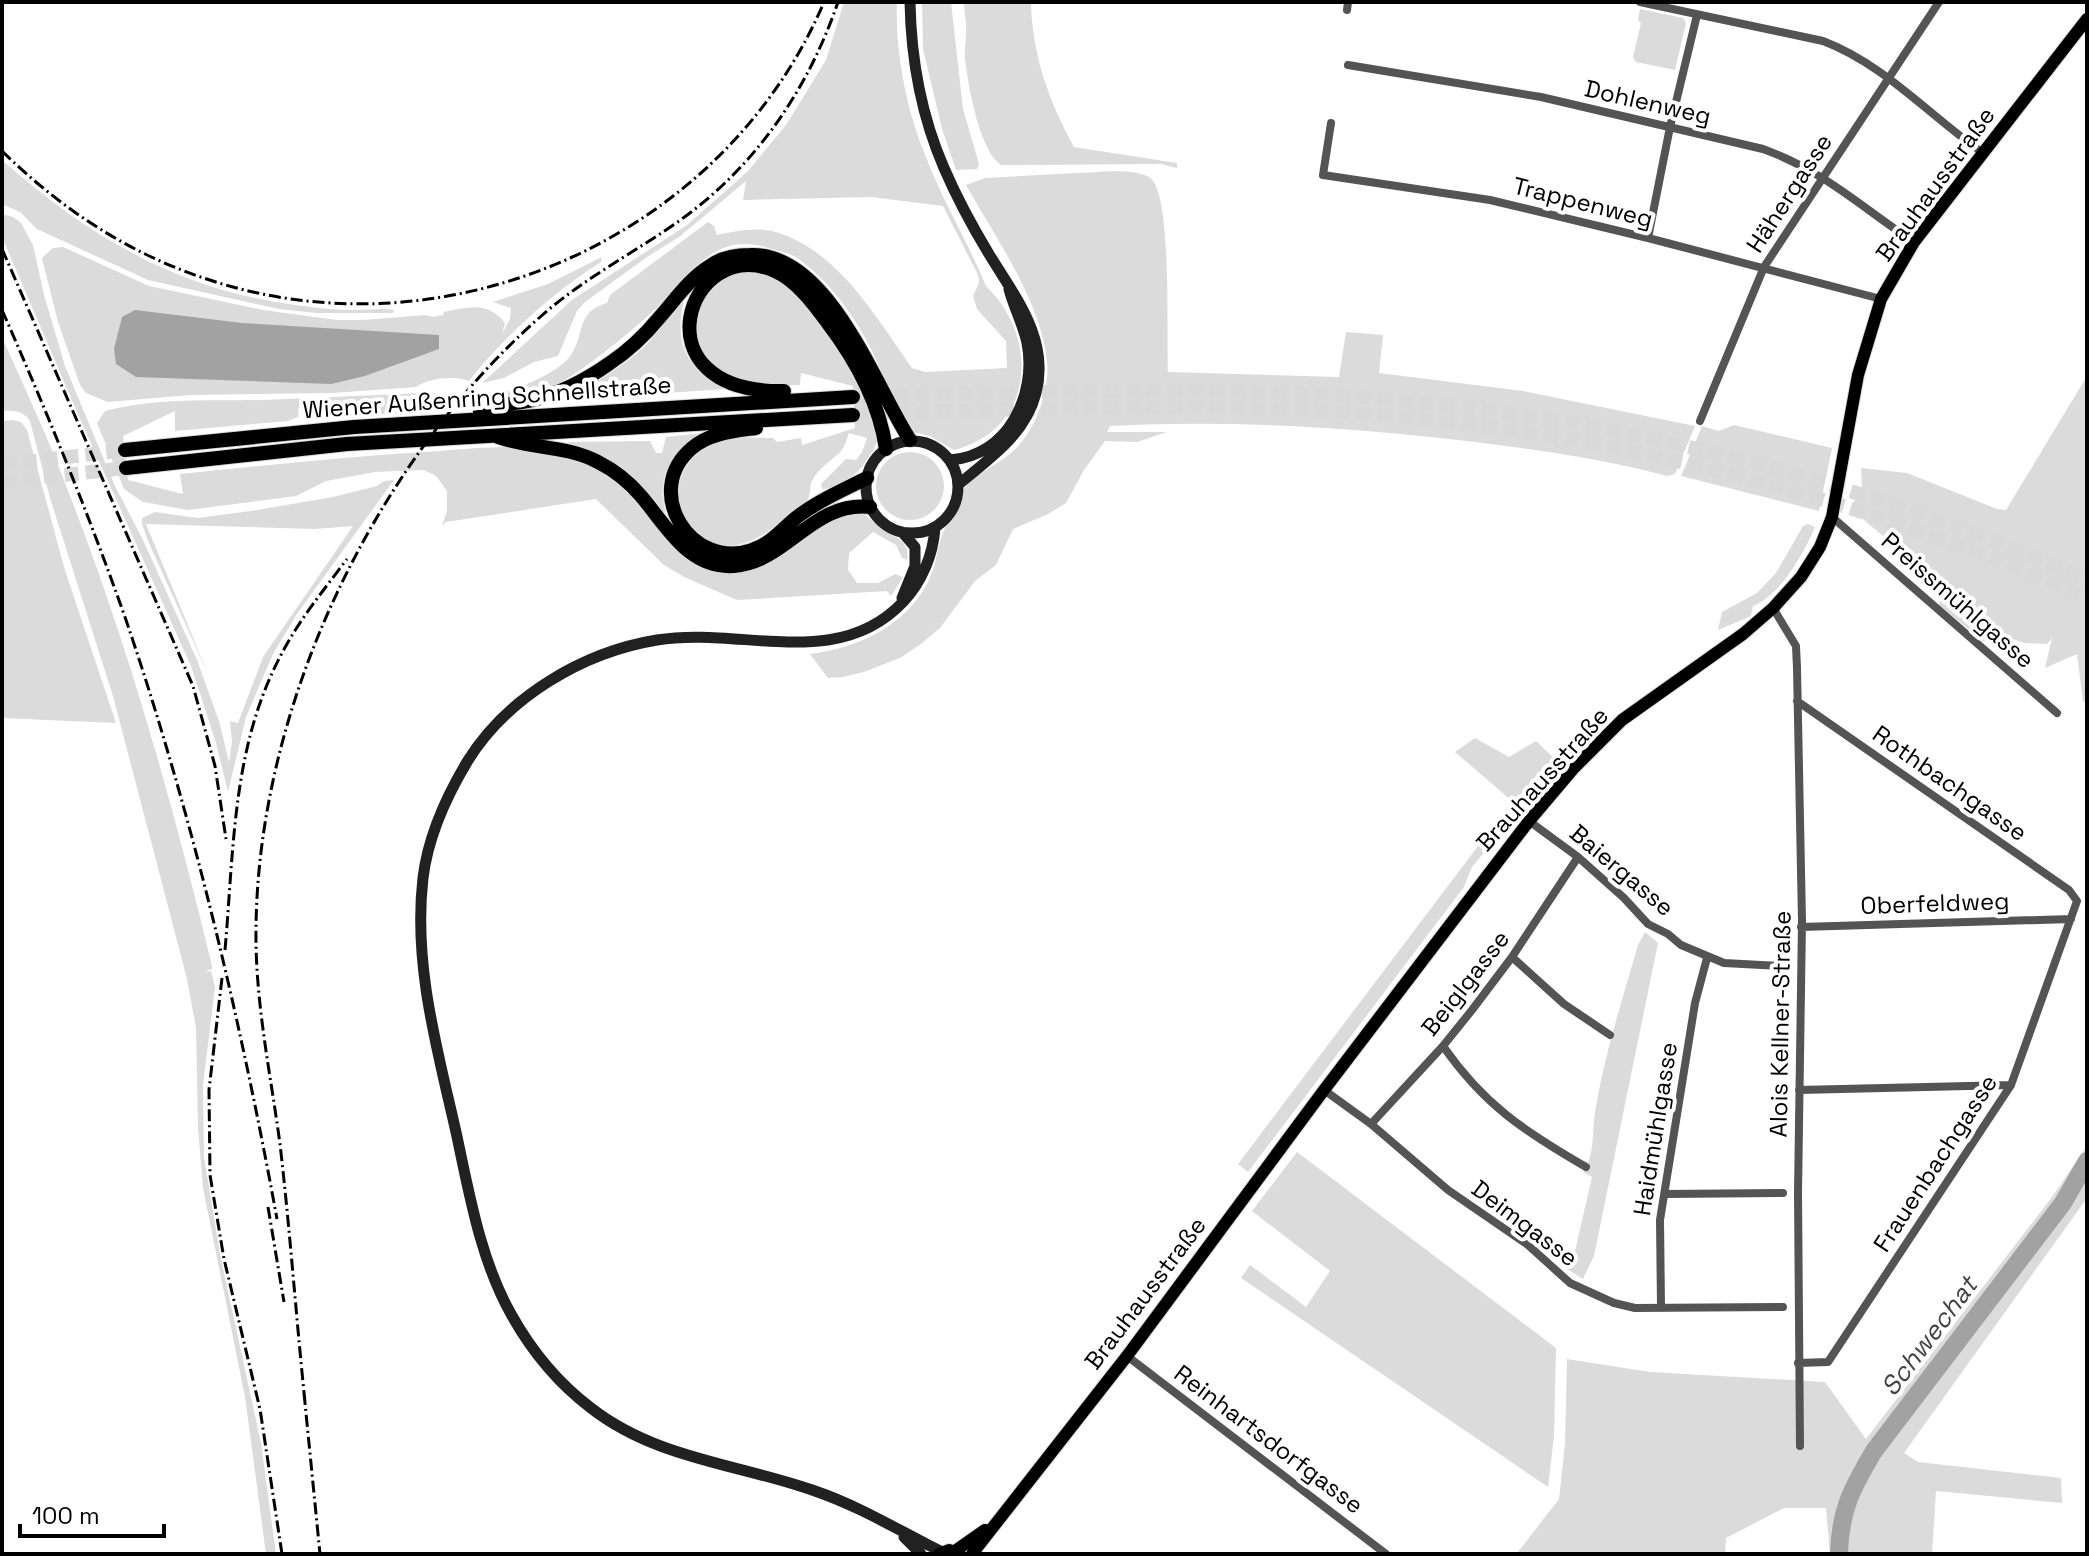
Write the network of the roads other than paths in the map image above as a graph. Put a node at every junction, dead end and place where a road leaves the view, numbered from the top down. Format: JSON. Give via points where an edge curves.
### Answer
{"nodes":[{"id":1,"x":910,"y":2,"type":"edge"},
{"id":2,"x":1640,"y":2,"type":"edge"},
{"id":3,"x":1939,"y":2,"type":"edge"},
{"id":4,"x":1697,"y":15,"type":"junction"},
{"id":5,"x":2087,"y":20,"type":"edge"},
{"id":6,"x":1348,"y":65,"type":"dead end"},
{"id":7,"x":1888,"y":79,"type":"junction"},
{"id":8,"x":1331,"y":123,"type":"dead end"},
{"id":9,"x":1670,"y":127,"type":"junction"},
{"id":10,"x":1983,"y":153,"type":"junction"},
{"id":11,"x":1823,"y":177,"type":"junction"},
{"id":12,"x":1648,"y":238,"type":"junction"},
{"id":13,"x":1914,"y":242,"type":"junction"},
{"id":14,"x":1764,"y":267,"type":"junction"},
{"id":15,"x":1008,"y":286,"type":"junction"},
{"id":16,"x":1881,"y":299,"type":"junction"},
{"id":17,"x":853,"y":397,"type":"tunnel mouth"},
{"id":18,"x":815,"y":399,"type":"junction"},
{"id":19,"x":853,"y":415,"type":"tunnel mouth"},
{"id":20,"x":789,"y":418,"type":"junction"},
{"id":21,"x":466,"y":419,"type":"junction"},
{"id":22,"x":1700,"y":421,"type":"dead end"},
{"id":23,"x":490,"y":435,"type":"junction"},
{"id":24,"x":910,"y":440,"type":"junction"},
{"id":25,"x":886,"y":449,"type":"junction"},
{"id":26,"x":125,"y":450,"type":"tunnel mouth"},
{"id":27,"x":950,"y":460,"type":"junction"},
{"id":28,"x":126,"y":468,"type":"tunnel mouth"},
{"id":29,"x":867,"y":478,"type":"junction"},
{"id":30,"x":959,"y":484,"type":"junction"},
{"id":31,"x":870,"y":507,"type":"junction"},
{"id":32,"x":1832,"y":517,"type":"junction"},
{"id":33,"x":935,"y":528,"type":"junction"},
{"id":34,"x":902,"y":532,"type":"junction"},
{"id":35,"x":899,"y":606,"type":"junction"},
{"id":36,"x":1773,"y":608,"type":"junction"},
{"id":37,"x":1797,"y":701,"type":"junction"},
{"id":38,"x":2057,"y":713,"type":"dead end"},
{"id":39,"x":1529,"y":821,"type":"junction"},
{"id":40,"x":1578,"y":857,"type":"junction"},
{"id":41,"x":2077,"y":901,"type":"joint"},
{"id":42,"x":2071,"y":919,"type":"junction"},
{"id":43,"x":1801,"y":927,"type":"junction"},
{"id":44,"x":1512,"y":957,"type":"junction"},
{"id":45,"x":1707,"y":958,"type":"junction"},
{"id":46,"x":1782,"y":966,"type":"dead end"},
{"id":47,"x":1610,"y":1035,"type":"dead end"},
{"id":48,"x":1443,"y":1046,"type":"junction"},
{"id":49,"x":2011,"y":1085,"type":"junction"},
{"id":50,"x":1324,"y":1090,"type":"junction"},
{"id":51,"x":1799,"y":1090,"type":"junction"},
{"id":52,"x":1371,"y":1124,"type":"junction"},
{"id":53,"x":1586,"y":1167,"type":"dead end"},
{"id":54,"x":1783,"y":1193,"type":"dead end"},
{"id":55,"x":1665,"y":1194,"type":"junction"},
{"id":56,"x":1661,"y":1307,"type":"junction"},
{"id":57,"x":1783,"y":1307,"type":"dead end"},
{"id":58,"x":1127,"y":1356,"type":"junction"},
{"id":59,"x":1798,"y":1363,"type":"junction"},
{"id":60,"x":1800,"y":1446,"type":"dead end"},
{"id":61,"x":997,"y":1521,"type":"junction"},
{"id":62,"x":891,"y":1526,"type":"junction"},
{"id":63,"x":949,"y":1553,"type":"edge"},
{"id":64,"x":921,"y":1554,"type":"edge"},
{"id":65,"x":972,"y":1554,"type":"edge"},
{"id":66,"x":1386,"y":1554,"type":"edge"}],
"edges":[{"from":1,"to":15,"type":"main road","via":[[917,80],[928,128],[970,221]]},
{"from":2,"to":4,"type":"street"},
{"from":3,"to":7,"type":"street","name":"Hähergasse"},
{"from":4,"to":7,"type":"street","via":[[1823,41]]},
{"from":4,"to":9,"type":"street"},
{"from":5,"to":10,"type":"main road","name":"Brauhausstraße"},
{"from":6,"to":9,"type":"street","name":"Dohlenweg","via":[[1541,97]]},
{"from":7,"to":10,"type":"street"},
{"from":7,"to":11,"type":"street","name":"Hähergasse"},
{"from":8,"to":12,"type":"street","name":"Trappenweg","via":[[1323,175],[1490,200]]},
{"from":9,"to":11,"type":"street","name":"Dohlenweg","via":[[1763,149]]},
{"from":9,"to":12,"type":"street"},
{"from":10,"to":13,"type":"main road","name":"Brauhausstraße"},
{"from":11,"to":13,"type":"street","name":"Dohlenweg"},
{"from":11,"to":14,"type":"street","name":"Hähergasse"},
{"from":12,"to":14,"type":"street","name":"Trappenweg"},
{"from":13,"to":16,"type":"main road","name":"Brauhausstraße"},
{"from":14,"to":16,"type":"street","name":"Trappenweg"},
{"from":14,"to":22,"type":"street","name":"Hähergasse"},
{"from":15,"to":27,"type":"main road","via":[[1027,346],[1023,402],[1015,420],[993,443],[979,453]]},
{"from":15,"to":30,"type":"main road","via":[[1020,300],[1034,335],[1037,390],[1017,433]]},
{"from":16,"to":32,"type":"main road","name":"Brauhausstraße","via":[[1858,375]]},
{"from":17,"to":18,"type":"highway","name":"Wiener Außenring Schnellstraße"},
{"from":18,"to":21,"type":"highway","name":"Wiener Außenring Schnellstraße"},
{"from":18,"to":25,"type":"highway","via":[[726,382],[707,370],[692,350],[689,314],[698,292],[735,267],[776,271],[793,283],[827,321],[867,383]]},
{"from":19,"to":20,"type":"highway","name":"Wiener Außenring Schnellstraße"},
{"from":20,"to":23,"type":"highway","name":"Wiener Außenring Schnellstraße"},
{"from":20,"to":29,"type":"highway","via":[[712,437],[681,459],[671,486],[672,505],[693,540],[716,551],[751,551],[820,502]]},
{"from":21,"to":24,"type":"highway","via":[[584,380],[632,346],[710,265],[733,255],[756,254],[780,260],[801,274],[832,306]]},
{"from":21,"to":26,"type":"highway","name":"Wiener Außenring Schnellstraße"},
{"from":23,"to":28,"type":"highway","name":"Wiener Außenring Schnellstraße","via":[[265,451]]},
{"from":23,"to":31,"type":"highway","via":[[569,450],[598,462],[640,495],[675,540],[713,564],[754,561],[828,514],[852,505]]},
{"from":24,"to":25,"type":"main road"},
{"from":24,"to":27,"type":"main road","via":[[934,446]]},
{"from":25,"to":29,"type":"main road","via":[[870,466]]},
{"from":27,"to":30,"type":"main road"},
{"from":29,"to":31,"type":"main road"},
{"from":30,"to":33,"type":"main road","via":[[954,509]]},
{"from":31,"to":34,"type":"main road","via":[[885,524]]},
{"from":32,"to":36,"type":"main road","name":"Brauhausstraße","via":[[1811,563]]},
{"from":32,"to":38,"type":"street","name":"Preissmühlgasse"},
{"from":33,"to":34,"type":"main road"},
{"from":33,"to":35,"type":"main road","via":[[924,573]]},
{"from":34,"to":35,"type":"main road","via":[[915,547],[915,566]]},
{"from":35,"to":62,"type":"main road","via":[[860,633],[836,640],[807,643],[705,635],[659,639],[613,650],[532,693],[493,729],[450,791],[424,873],[420,924],[430,1016],[482,1241],[510,1313],[555,1377],[631,1435],[683,1455],[819,1492]]},
{"from":36,"to":37,"type":"street","name":"Alois Kellner-Straße","via":[[1796,646]]},
{"from":36,"to":39,"type":"main road","name":"Brauhausstraße","via":[[1622,720]]},
{"from":37,"to":41,"type":"street","name":"Rothbachgasse","via":[[2069,890]]},
{"from":37,"to":43,"type":"street","name":"Alois Kellner-Straße"},
{"from":39,"to":40,"type":"street","name":"Baiergasse"},
{"from":39,"to":50,"type":"main road","name":"Brauhausstraße"},
{"from":40,"to":44,"type":"street","name":"Beiglgasse"},
{"from":40,"to":45,"type":"street","name":"Baiergasse","via":[[1648,924]]},
{"from":41,"to":42,"type":"street","name":"Frauenbachgasse"},
{"from":42,"to":43,"type":"street","name":"Oberfeldweg"},
{"from":42,"to":49,"type":"street","name":"Frauenbachgasse"},
{"from":43,"to":51,"type":"street","name":"Alois Kellner-Straße"},
{"from":44,"to":47,"type":"street","via":[[1564,1004]]},
{"from":44,"to":48,"type":"street","name":"Beiglgasse"},
{"from":45,"to":46,"type":"street","name":"Baiergasse","via":[[1741,966]]},
{"from":45,"to":55,"type":"street","name":"Haidmühlgasse"},
{"from":48,"to":52,"type":"street","name":"Beiglgasse"},
{"from":48,"to":53,"type":"street","via":[[1491,1104]]},
{"from":49,"to":51,"type":"street"},
{"from":49,"to":59,"type":"street","name":"Frauenbachgasse","via":[[1828,1362]]},
{"from":50,"to":52,"type":"street","name":"Deimgasse"},
{"from":50,"to":58,"type":"main road","name":"Brauhausstraße"},
{"from":51,"to":59,"type":"street","name":"Alois Kellner-Straße"},
{"from":52,"to":56,"type":"street","name":"Deimgasse","via":[[1570,1283],[1614,1303]]},
{"from":54,"to":55,"type":"street"},
{"from":55,"to":56,"type":"street","name":"Haidmühlgasse","via":[[1660,1220]]},
{"from":56,"to":57,"type":"street","name":"Deimgasse"},
{"from":58,"to":61,"type":"main road","name":"Brauhausstraße"},
{"from":58,"to":66,"type":"street","name":"Reinhartsdorfgasse"},
{"from":59,"to":60,"type":"street","name":"Alois Kellner-Straße"},
{"from":61,"to":63,"type":"main road","name":"Brauhausstraße"},
{"from":61,"to":65,"type":"main road","name":"Brauhausstraße"},
{"from":62,"to":63,"type":"main road"},
{"from":62,"to":64,"type":"main road"}]}
